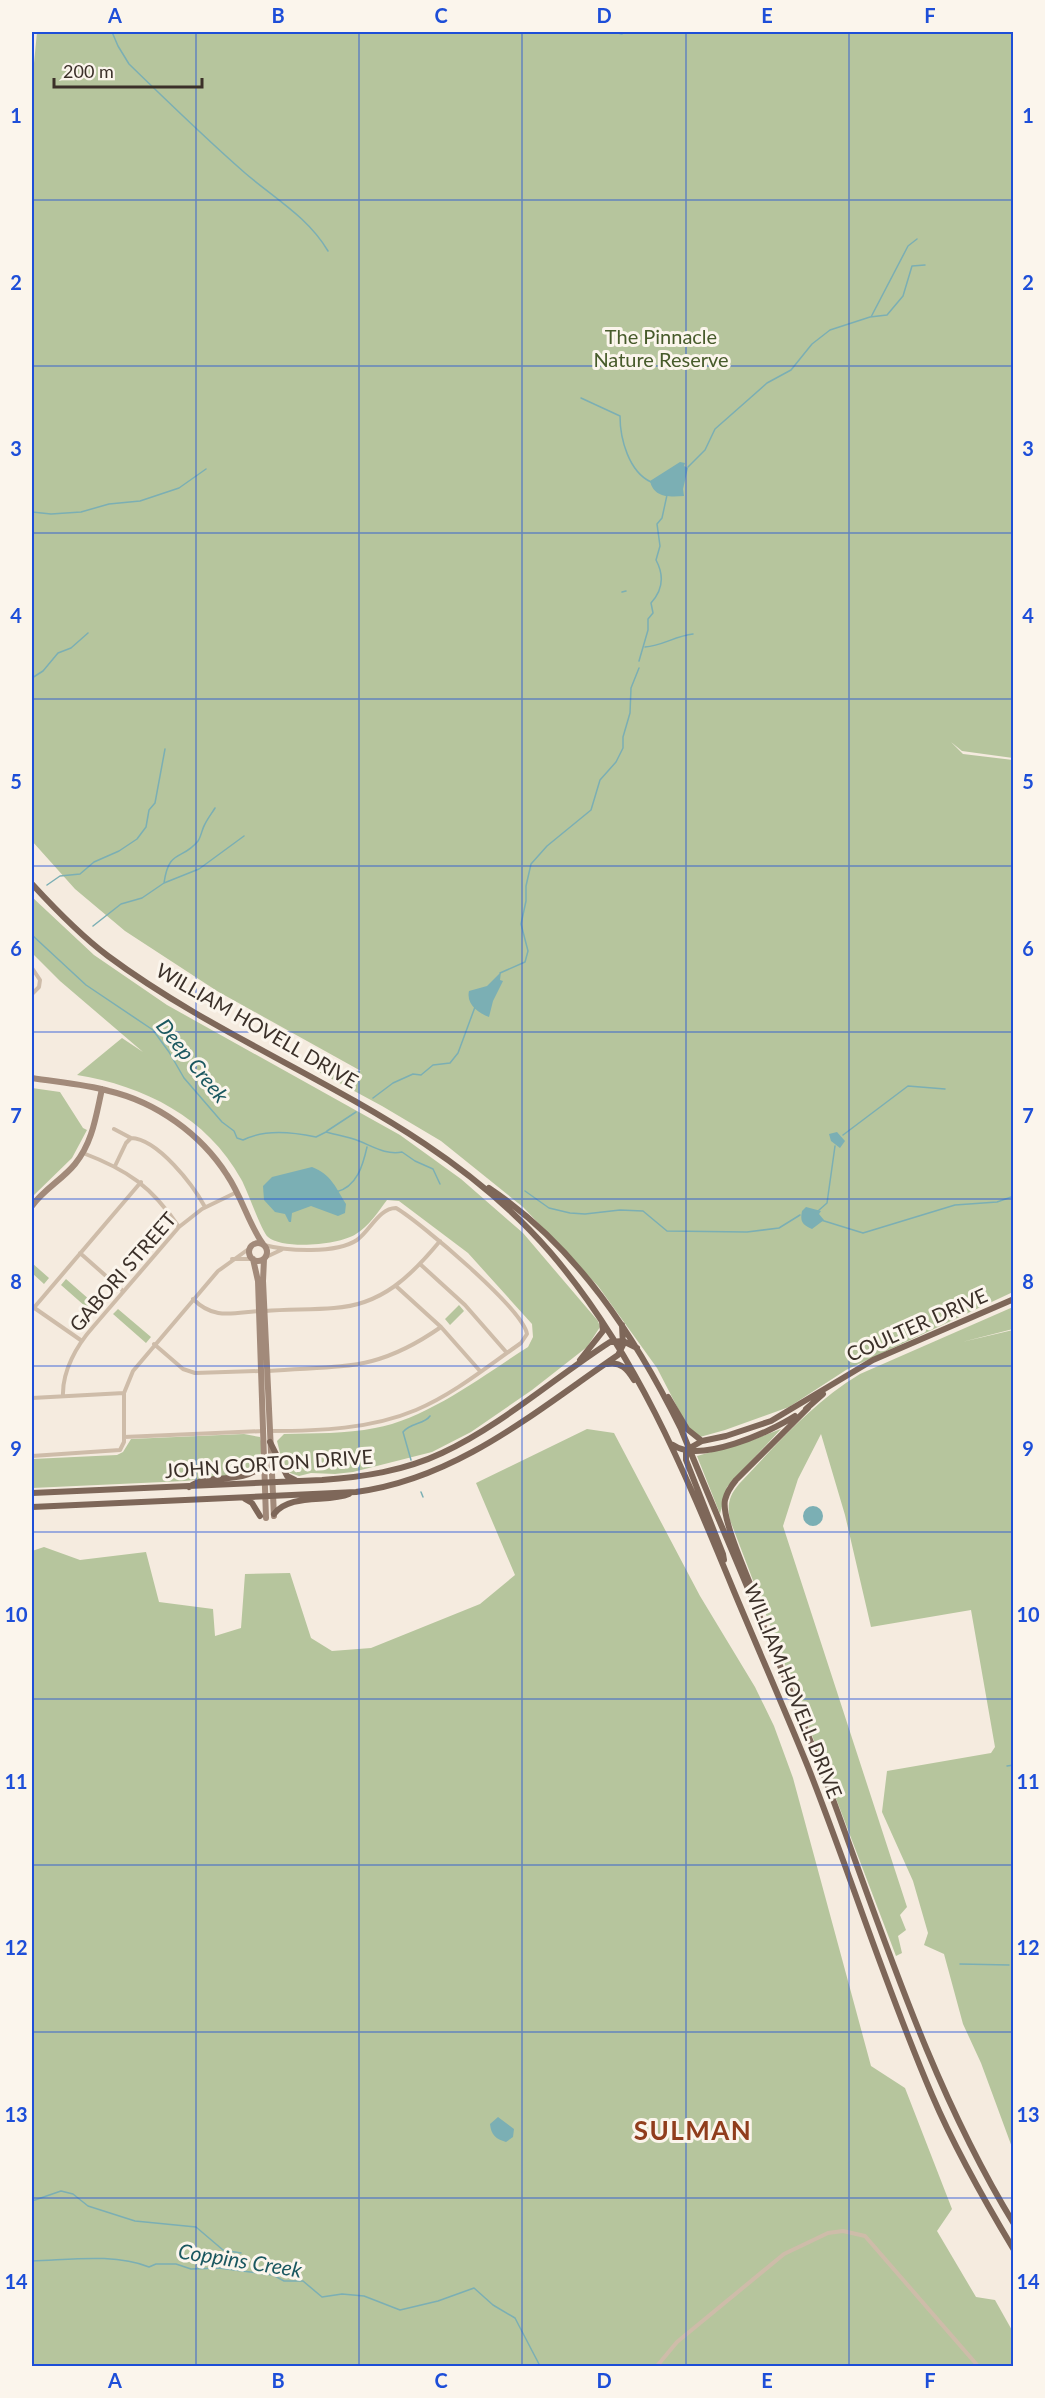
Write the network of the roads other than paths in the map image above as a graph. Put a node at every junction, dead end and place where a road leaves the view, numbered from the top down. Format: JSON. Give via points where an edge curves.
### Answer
{"nodes":[{"id":1,"x":32,"y":884,"type":"edge"},
{"id":2,"x":32,"y":968,"type":"edge"},
{"id":3,"x":32,"y":994,"type":"edge"},
{"id":4,"x":32,"y":1078,"type":"edge"},
{"id":5,"x":102,"y":1089,"type":"junction"},
{"id":6,"x":114,"y":1129,"type":"dead end"},
{"id":7,"x":131,"y":1138,"type":"junction"},
{"id":8,"x":83,"y":1153,"type":"junction"},
{"id":9,"x":116,"y":1166,"type":"junction"},
{"id":10,"x":141,"y":1182,"type":"junction"},
{"id":11,"x":478,"y":1182,"type":"junction"},
{"id":12,"x":237,"y":1192,"type":"junction"},
{"id":13,"x":32,"y":1206,"type":"edge"},
{"id":14,"x":205,"y":1207,"type":"junction"},
{"id":15,"x":179,"y":1227,"type":"junction"},
{"id":16,"x":252,"y":1228,"type":"junction"},
{"id":17,"x":440,"y":1241,"type":"junction"},
{"id":18,"x":263,"y":1245,"type":"junction"},
{"id":19,"x":250,"y":1247,"type":"junction"},
{"id":20,"x":281,"y":1250,"type":"junction"},
{"id":21,"x":80,"y":1253,"type":"junction"},
{"id":22,"x":264,"y":1258,"type":"junction"},
{"id":23,"x":252,"y":1259,"type":"junction"},
{"id":24,"x":231,"y":1260,"type":"junction"},
{"id":25,"x":420,"y":1264,"type":"junction"},
{"id":26,"x":397,"y":1287,"type":"junction"},
{"id":27,"x":123,"y":1291,"type":"junction"},
{"id":28,"x":193,"y":1299,"type":"junction"},
{"id":29,"x":1014,"y":1299,"type":"edge"},
{"id":30,"x":32,"y":1308,"type":"edge"},
{"id":31,"x":262,"y":1311,"type":"junction"},
{"id":32,"x":601,"y":1318,"type":"junction"},
{"id":33,"x":622,"y":1324,"type":"junction"},
{"id":34,"x":441,"y":1327,"type":"junction"},
{"id":35,"x":82,"y":1341,"type":"junction"},
{"id":36,"x":619,"y":1341,"type":"junction"},
{"id":37,"x":154,"y":1344,"type":"junction"},
{"id":38,"x":638,"y":1348,"type":"junction"},
{"id":39,"x":621,"y":1350,"type":"junction"},
{"id":40,"x":507,"y":1353,"type":"junction"},
{"id":41,"x":579,"y":1364,"type":"junction"},
{"id":42,"x":603,"y":1365,"type":"junction"},
{"id":43,"x":264,"y":1371,"type":"junction"},
{"id":44,"x":480,"y":1371,"type":"junction"},
{"id":45,"x":834,"y":1383,"type":"junction"},
{"id":46,"x":659,"y":1384,"type":"junction"},
{"id":47,"x":124,"y":1393,"type":"junction"},
{"id":48,"x":63,"y":1396,"type":"junction"},
{"id":49,"x":32,"y":1398,"type":"edge"},
{"id":50,"x":650,"y":1402,"type":"junction"},
{"id":51,"x":808,"y":1408,"type":"junction"},
{"id":52,"x":267,"y":1431,"type":"junction"},
{"id":53,"x":124,"y":1437,"type":"junction"},
{"id":54,"x":702,"y":1441,"type":"junction"},
{"id":55,"x":270,"y":1442,"type":"junction"},
{"id":56,"x":672,"y":1444,"type":"junction"},
{"id":57,"x":688,"y":1450,"type":"junction"},
{"id":58,"x":32,"y":1456,"type":"edge"},
{"id":59,"x":264,"y":1465,"type":"junction"},
{"id":60,"x":301,"y":1481,"type":"junction"},
{"id":61,"x":264,"y":1483,"type":"junction"},
{"id":62,"x":272,"y":1483,"type":"junction"},
{"id":63,"x":188,"y":1487,"type":"junction"},
{"id":64,"x":356,"y":1492,"type":"junction"},
{"id":65,"x":32,"y":1493,"type":"edge"},
{"id":66,"x":273,"y":1496,"type":"junction"},
{"id":67,"x":265,"y":1497,"type":"junction"},
{"id":68,"x":243,"y":1498,"type":"junction"},
{"id":69,"x":32,"y":1507,"type":"edge"},
{"id":70,"x":274,"y":1515,"type":"joint"},
{"id":71,"x":263,"y":1517,"type":"joint"},
{"id":72,"x":724,"y":1567,"type":"junction"},
{"id":73,"x":796,"y":1706,"type":"junction"},
{"id":74,"x":1014,"y":2224,"type":"edge"},
{"id":75,"x":1014,"y":2250,"type":"edge"},
{"id":76,"x":657,"y":2367,"type":"edge"},
{"id":77,"x":978,"y":2367,"type":"edge"}],
"edges":[{"from":1,"to":11,"type":"main road","name":"WILLIAM HOVELL DRIVE","via":[[104,953],[142,980],[400,1126]]},
{"from":2,"to":3,"type":"street","via":[[40,980]]},
{"from":4,"to":5,"type":"street"},
{"from":5,"to":8,"type":"street","via":[[95,1124]]},
{"from":5,"to":12,"type":"street","via":[[143,1103],[182,1126],[214,1157]]},
{"from":6,"to":7,"type":"street"},
{"from":7,"to":9,"type":"street"},
{"from":7,"to":14,"type":"street","via":[[142,1141],[172,1163]]},
{"from":8,"to":9,"type":"street"},
{"from":8,"to":13,"type":"street"},
{"from":9,"to":10,"type":"street"},
{"from":10,"to":15,"type":"street"},
{"from":10,"to":21,"type":"street"},
{"from":11,"to":32,"type":"main road","name":"WILLIAM HOVELL DRIVE","via":[[546,1248]]},
{"from":11,"to":33,"type":"main road","name":"WILLIAM HOVELL DRIVE","via":[[550,1237]]},
{"from":12,"to":14,"type":"street","name":"GABORI STREET"},
{"from":12,"to":16,"type":"street"},
{"from":14,"to":15,"type":"street","name":"GABORI STREET"},
{"from":15,"to":27,"type":"street","name":"GABORI STREET"},
{"from":16,"to":18,"type":"street"},
{"from":16,"to":19,"type":"street"},
{"from":17,"to":20,"type":"street","via":[[393,1208],[350,1244]]},
{"from":17,"to":25,"type":"street"},
{"from":17,"to":40,"type":"street","via":[[487,1283],[525,1327],[526,1337]]},
{"from":18,"to":19,"type":"street","via":[[256,1243]]},
{"from":18,"to":20,"type":"street"},
{"from":18,"to":22,"type":"street","via":[[267,1253]]},
{"from":19,"to":23,"type":"street"},
{"from":19,"to":24,"type":"street"},
{"from":20,"to":22,"type":"street"},
{"from":21,"to":27,"type":"street"},
{"from":21,"to":30,"type":"street"},
{"from":22,"to":23,"type":"street"},
{"from":22,"to":31,"type":"street"},
{"from":23,"to":24,"type":"street"},
{"from":23,"to":31,"type":"street"},
{"from":24,"to":28,"type":"street"},
{"from":25,"to":26,"type":"street"},
{"from":25,"to":40,"type":"street","via":[[465,1305]]},
{"from":26,"to":31,"type":"street","via":[[371,1301],[350,1306]]},
{"from":26,"to":34,"type":"street"},
{"from":27,"to":35,"type":"street","name":"GABORI STREET"},
{"from":28,"to":31,"type":"street","via":[[214,1313]]},
{"from":28,"to":37,"type":"street"},
{"from":29,"to":45,"type":"main road","name":"COULTER DRIVE","via":[[873,1360]]},
{"from":30,"to":35,"type":"street"},
{"from":31,"to":43,"type":"street"},
{"from":32,"to":36,"type":"main road","name":"WILLIAM HOVELL DRIVE"},
{"from":32,"to":41,"type":"main road","via":[[603,1331]]},
{"from":33,"to":36,"type":"main road"},
{"from":33,"to":38,"type":"main road","name":"WILLIAM HOVELL DRIVE"},
{"from":34,"to":43,"type":"street","via":[[410,1348],[375,1362]]},
{"from":34,"to":44,"type":"street"},
{"from":35,"to":48,"type":"street","name":"GABORI STREET","via":[[67,1371]]},
{"from":36,"to":38,"type":"main road"},
{"from":36,"to":39,"type":"main road","name":"WILLIAM HOVELL DRIVE"},
{"from":36,"to":41,"type":"main road","name":"JOHN GORTON DRIVE","via":[[607,1344]]},
{"from":37,"to":43,"type":"street","via":[[183,1369],[195,1373]]},
{"from":37,"to":47,"type":"street","via":[[133,1371]]},
{"from":38,"to":46,"type":"main road","name":"WILLIAM HOVELL DRIVE"},
{"from":39,"to":42,"type":"main road","name":"JOHN GORTON DRIVE"},
{"from":39,"to":50,"type":"main road","name":"WILLIAM HOVELL DRIVE"},
{"from":40,"to":44,"type":"street"},
{"from":41,"to":60,"type":"main road","name":"JOHN GORTON DRIVE","via":[[441,1454],[363,1476]]},
{"from":42,"to":50,"type":"main road","via":[[613,1363],[628,1370]]},
{"from":42,"to":64,"type":"main road","name":"JOHN GORTON DRIVE","via":[[465,1458],[418,1478]]},
{"from":43,"to":52,"type":"street"},
{"from":44,"to":52,"type":"street","via":[[437,1400],[395,1418],[350,1427]]},
{"from":45,"to":51,"type":"main road","name":"COULTER DRIVE"},
{"from":45,"to":54,"type":"main road","name":"COULTER DRIVE","via":[[771,1421]]},
{"from":46,"to":54,"type":"main road","via":[[687,1429]]},
{"from":46,"to":57,"type":"main road","name":"WILLIAM HOVELL DRIVE"},
{"from":47,"to":48,"type":"street"},
{"from":47,"to":53,"type":"street"},
{"from":48,"to":49,"type":"street"},
{"from":50,"to":56,"type":"main road","name":"WILLIAM HOVELL DRIVE"},
{"from":51,"to":57,"type":"main road","name":"COULTER DRIVE","via":[[755,1437]]},
{"from":51,"to":73,"type":"main road","via":[[736,1480],[724,1506]]},
{"from":52,"to":53,"type":"street"},
{"from":52,"to":55,"type":"street"},
{"from":52,"to":59,"type":"street"},
{"from":53,"to":58,"type":"street","via":[[123,1447],[116,1452]]},
{"from":54,"to":57,"type":"main road","name":"COULTER DRIVE"},
{"from":55,"to":60,"type":"main road","via":[[287,1476]]},
{"from":55,"to":62,"type":"street"},
{"from":56,"to":57,"type":"main road"},
{"from":56,"to":72,"type":"main road","name":"WILLIAM HOVELL DRIVE"},
{"from":57,"to":72,"type":"main road","via":[[686,1460],[723,1554]]},
{"from":57,"to":73,"type":"main road","name":"WILLIAM HOVELL DRIVE"},
{"from":59,"to":61,"type":"street"},
{"from":59,"to":63,"type":"main road","via":[[238,1479],[198,1481]]},
{"from":60,"to":62,"type":"main road","name":"JOHN GORTON DRIVE"},
{"from":61,"to":62,"type":"main road","name":"JOHN GORTON DRIVE"},
{"from":61,"to":63,"type":"main road","name":"JOHN GORTON DRIVE"},
{"from":61,"to":67,"type":"street"},
{"from":62,"to":66,"type":"street"},
{"from":63,"to":65,"type":"main road","name":"JOHN GORTON DRIVE"},
{"from":64,"to":66,"type":"main road","name":"JOHN GORTON DRIVE"},
{"from":64,"to":70,"type":"main road","via":[[338,1499],[298,1501]]},
{"from":66,"to":67,"type":"main road","name":"JOHN GORTON DRIVE"},
{"from":66,"to":70,"type":"street"},
{"from":67,"to":68,"type":"main road","name":"JOHN GORTON DRIVE"},
{"from":67,"to":71,"type":"street"},
{"from":68,"to":69,"type":"main road","name":"JOHN GORTON DRIVE"},
{"from":68,"to":71,"type":"main road"},
{"from":72,"to":75,"type":"main road","name":"WILLIAM HOVELL DRIVE","via":[[808,1768],[933,2097],[976,2186]]},
{"from":73,"to":74,"type":"main road","name":"WILLIAM HOVELL DRIVE","via":[[939,2080],[979,2164]]},
{"from":76,"to":77,"type":"street","via":[[676,2343],[784,2254],[828,2233],[843,2231],[865,2236]]}]}
